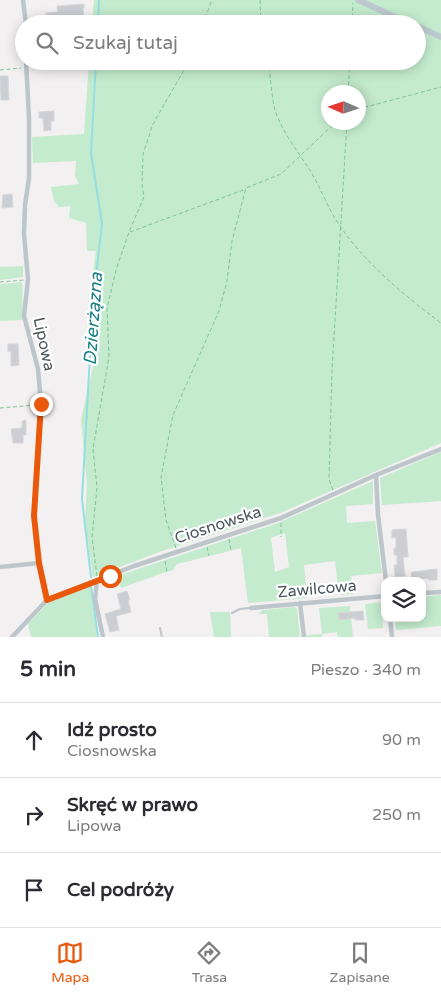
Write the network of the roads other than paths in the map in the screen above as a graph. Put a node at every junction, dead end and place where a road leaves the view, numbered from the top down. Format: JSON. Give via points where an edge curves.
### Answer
{"nodes":[{"id":1,"x":23,"y":0,"type":"edge"},
{"id":2,"x":358,"y":0,"type":"edge"},
{"id":3,"x":25,"y":15,"type":"edge"},
{"id":4,"x":391,"y":15,"type":"edge"},
{"id":5,"x":426,"y":30,"type":"edge"},
{"id":6,"x":441,"y":37,"type":"edge"},
{"id":7,"x":26,"y":70,"type":"edge"},
{"id":8,"x":441,"y":449,"type":"edge"},
{"id":9,"x":376,"y":475,"type":"junction"},
{"id":10,"x":39,"y":563,"type":"junction"},
{"id":11,"x":0,"y":567,"type":"edge"},
{"id":12,"x":386,"y":577,"type":"edge"},
{"id":13,"x":98,"y":580,"type":"junction"},
{"id":14,"x":441,"y":592,"type":"edge"},
{"id":15,"x":426,"y":593,"type":"edge"},
{"id":16,"x":381,"y":596,"type":"edge"},
{"id":17,"x":47,"y":600,"type":"junction"},
{"id":18,"x":300,"y":603,"type":"junction"},
{"id":19,"x":251,"y":608,"type":"joint"},
{"id":20,"x":232,"y":613,"type":"dead end"},
{"id":21,"x":390,"y":622,"type":"edge"},
{"id":22,"x":160,"y":628,"type":"dead end"},
{"id":23,"x":12,"y":637,"type":"edge"},
{"id":24,"x":103,"y":637,"type":"edge"},
{"id":25,"x":162,"y":637,"type":"edge"},
{"id":26,"x":304,"y":637,"type":"edge"},
{"id":27,"x":392,"y":637,"type":"edge"}],
"edges":[{"from":1,"to":3,"type":"street"},
{"from":2,"to":4,"type":"main road"},
{"from":5,"to":6,"type":"main road"},
{"from":7,"to":10,"type":"street","name":"Lipowa","via":[[29,178],[25,205],[28,280],[24,316],[38,369],[41,404],[34,516]]},
{"from":8,"to":9,"type":"street","name":"Ciosnowska"},
{"from":9,"to":12,"type":"street"},
{"from":9,"to":13,"type":"street","name":"Ciosnowska","via":[[281,518]]},
{"from":10,"to":11,"type":"street"},
{"from":10,"to":17,"type":"street","name":"Lipowa"},
{"from":13,"to":17,"type":"street","name":"Ciosnowska"},
{"from":13,"to":24,"type":"street","via":[[95,599]]},
{"from":14,"to":15,"type":"street"},
{"from":16,"to":18,"type":"street","name":"Zawilcowa"},
{"from":17,"to":23,"type":"street","name":"Ciosnowska"},
{"from":18,"to":19,"type":"street","name":"Zawilcowa"},
{"from":18,"to":26,"type":"street"},
{"from":19,"to":20,"type":"lane"},
{"from":21,"to":27,"type":"street"},
{"from":22,"to":25,"type":"lane"}]}
